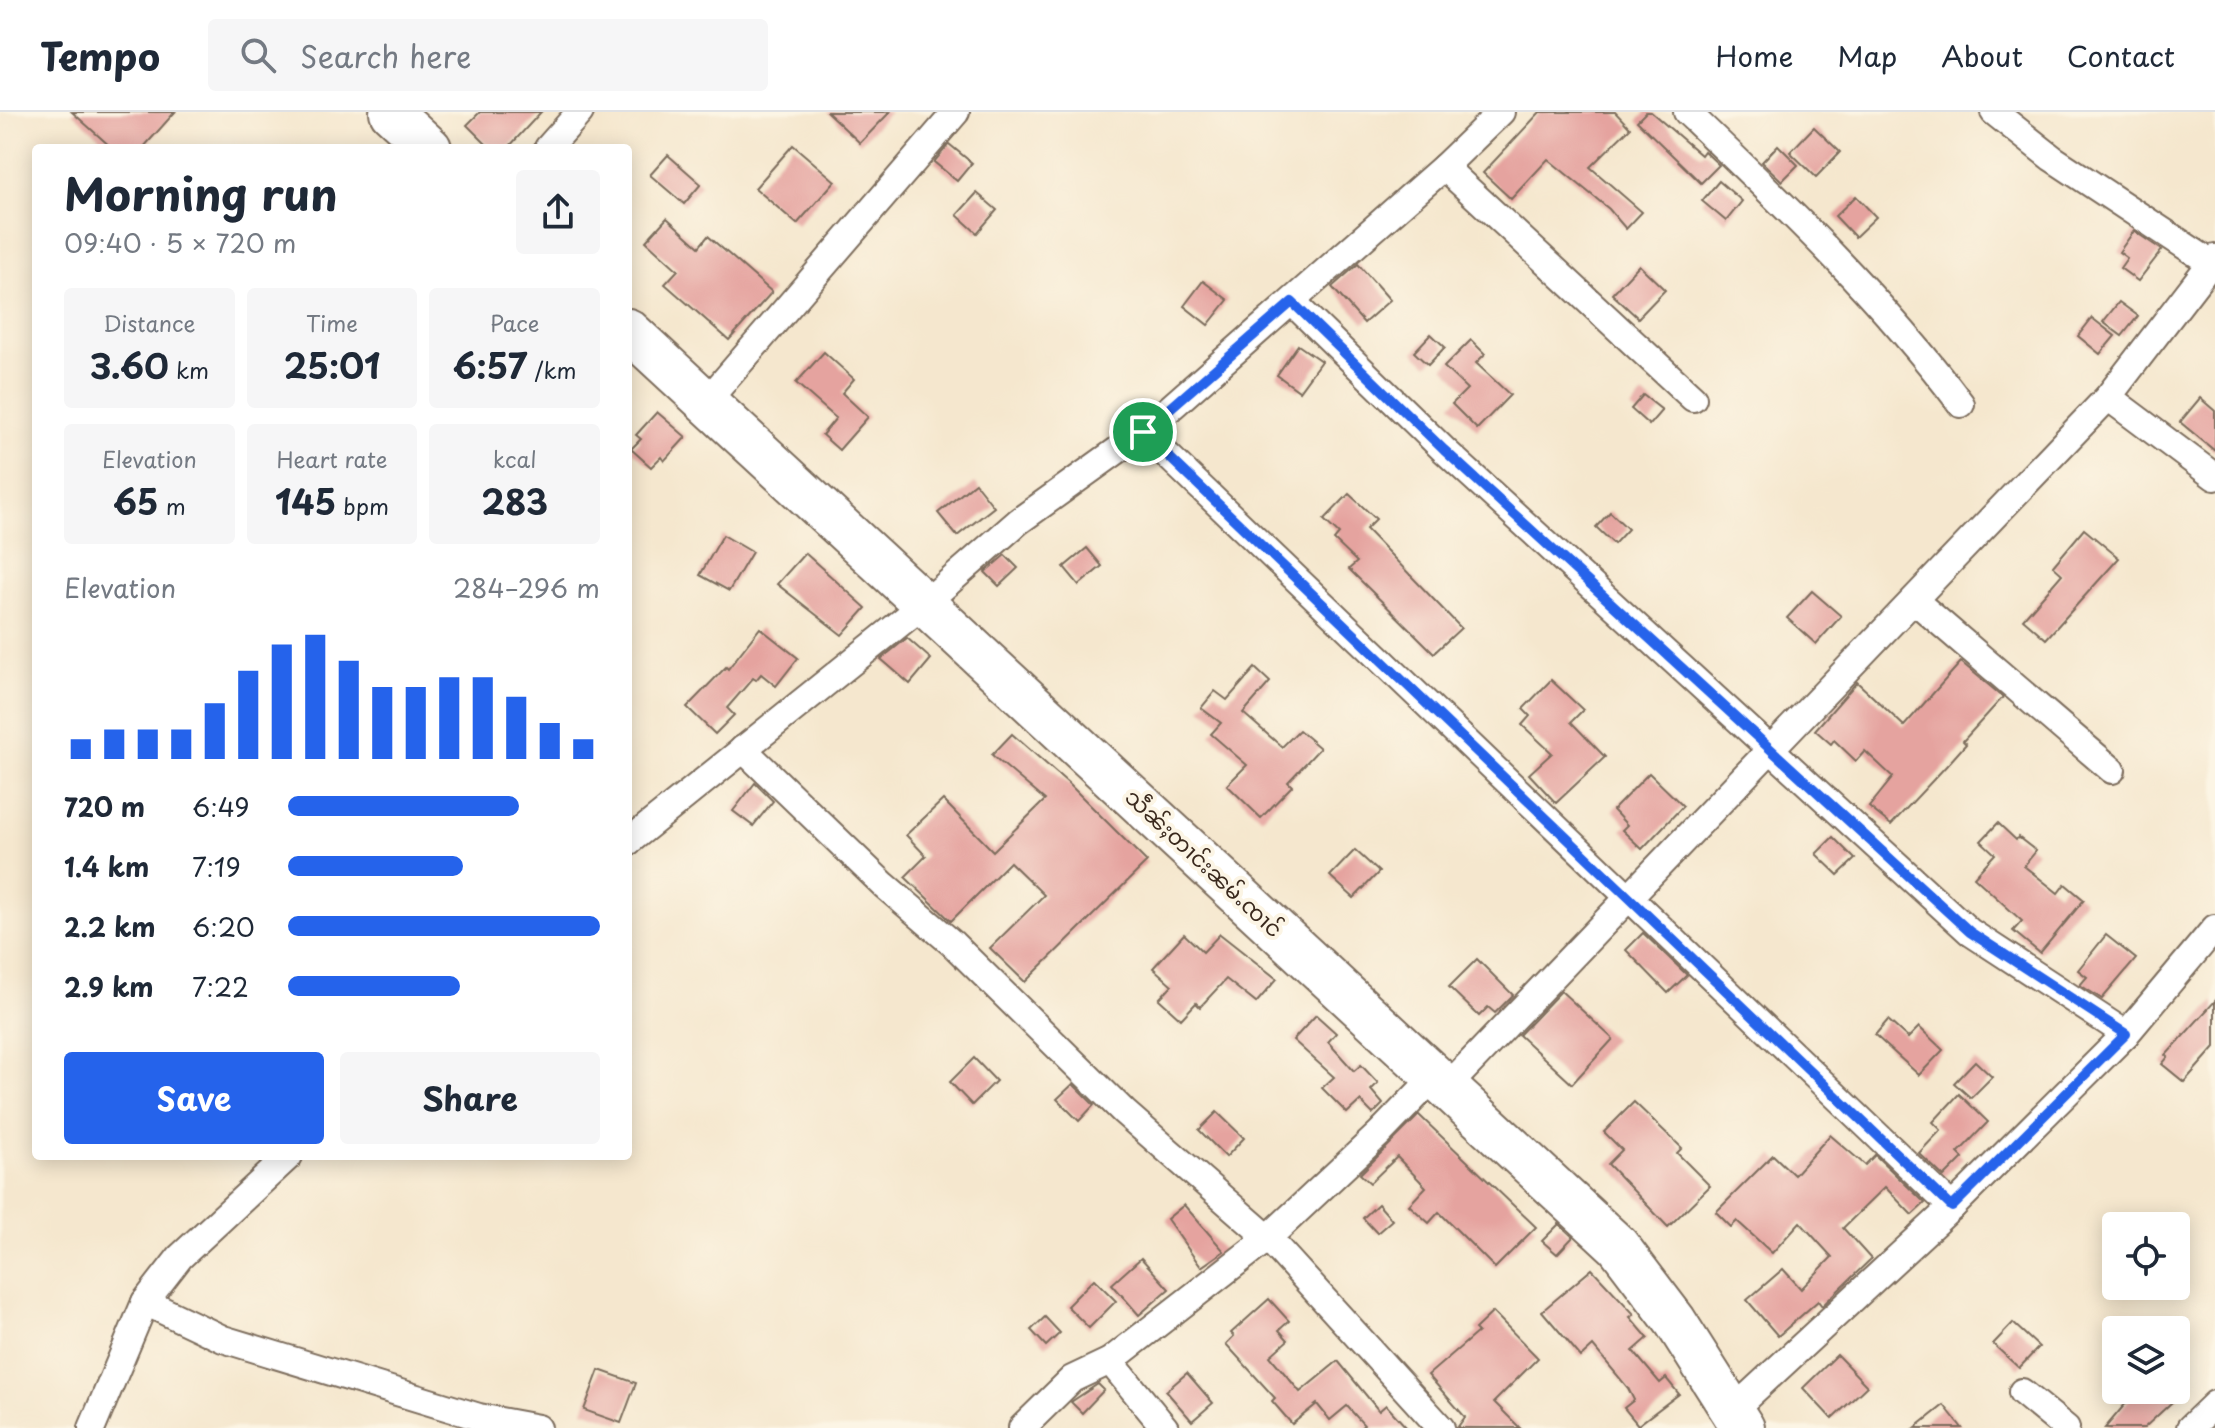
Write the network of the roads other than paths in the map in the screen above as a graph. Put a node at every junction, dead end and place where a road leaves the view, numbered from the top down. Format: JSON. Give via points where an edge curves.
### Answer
{"nodes":[{"id":1,"x":391,"y":112,"type":"edge"},
{"id":2,"x":580,"y":112,"type":"edge"},
{"id":3,"x":956,"y":112,"type":"edge"},
{"id":4,"x":1501,"y":112,"type":"edge"},
{"id":5,"x":1687,"y":112,"type":"edge"},
{"id":6,"x":1994,"y":112,"type":"edge"},
{"id":7,"x":426,"y":144,"type":"edge"},
{"id":8,"x":552,"y":144,"type":"edge"},
{"id":9,"x":1444,"y":167,"type":"junction"},
{"id":10,"x":2213,"y":261,"type":"edge"},
{"id":11,"x":1292,"y":302,"type":"junction"},
{"id":12,"x":632,"y":334,"type":"edge"},
{"id":13,"x":2108,"y":397,"type":"junction"},
{"id":14,"x":1693,"y":398,"type":"dead end"},
{"id":15,"x":706,"y":402,"type":"junction"},
{"id":16,"x":1961,"y":404,"type":"dead end"},
{"id":17,"x":1143,"y":432,"type":"junction"},
{"id":18,"x":2215,"y":477,"type":"edge"},
{"id":19,"x":1914,"y":600,"type":"junction"},
{"id":20,"x":924,"y":604,"type":"junction"},
{"id":21,"x":743,"y":749,"type":"junction"},
{"id":22,"x":1772,"y":752,"type":"junction"},
{"id":23,"x":2112,"y":770,"type":"dead end"},
{"id":24,"x":632,"y":839,"type":"edge"},
{"id":25,"x":1627,"y":896,"type":"junction"},
{"id":26,"x":2215,"y":928,"type":"edge"},
{"id":27,"x":2126,"y":1034,"type":"junction"},
{"id":28,"x":1442,"y":1080,"type":"junction"},
{"id":29,"x":285,"y":1160,"type":"edge"},
{"id":30,"x":1952,"y":1207,"type":"junction"},
{"id":31,"x":1268,"y":1238,"type":"junction"},
{"id":32,"x":145,"y":1302,"type":"junction"},
{"id":33,"x":1110,"y":1361,"type":"junction"},
{"id":34,"x":2022,"y":1392,"type":"dead end"},
{"id":35,"x":2215,"y":1404,"type":"edge"},
{"id":36,"x":1737,"y":1419,"type":"edge"},
{"id":37,"x":92,"y":1428,"type":"edge"},
{"id":38,"x":538,"y":1428,"type":"edge"},
{"id":39,"x":1022,"y":1428,"type":"edge"},
{"id":40,"x":1165,"y":1428,"type":"edge"},
{"id":41,"x":1441,"y":1428,"type":"edge"},
{"id":42,"x":2066,"y":1428,"type":"edge"},
{"id":43,"x":2190,"y":1428,"type":"edge"}],
"edges":[{"from":1,"to":7,"type":"highway"},
{"from":2,"to":8,"type":"street"},
{"from":3,"to":15,"type":"street"},
{"from":4,"to":9,"type":"street"},
{"from":5,"to":16,"type":"street","via":[[1837,256],[1916,343]]},
{"from":6,"to":10,"type":"street","via":[[2052,158]]},
{"from":9,"to":11,"type":"street"},
{"from":9,"to":14,"type":"street"},
{"from":10,"to":13,"type":"street"},
{"from":11,"to":17,"type":"street"},
{"from":11,"to":22,"type":"street","via":[[1444,450]]},
{"from":12,"to":15,"type":"highway","name":"သဵၼ်ႈတၢင်းၼမ်ႉၸၢင်"},
{"from":13,"to":18,"type":"street"},
{"from":13,"to":19,"type":"street"},
{"from":15,"to":20,"type":"highway","name":"သဵၼ်ႈတၢင်းၼမ်ႉၸၢင်"},
{"from":17,"to":20,"type":"street","via":[[1019,521]]},
{"from":17,"to":25,"type":"street"},
{"from":19,"to":22,"type":"street"},
{"from":19,"to":23,"type":"street"},
{"from":20,"to":21,"type":"street"},
{"from":20,"to":28,"type":"highway","name":"သဵၼ်ႈတၢင်းၼမ်ႉၸၢင်"},
{"from":21,"to":24,"type":"street"},
{"from":21,"to":31,"type":"street","via":[[1124,1112]]},
{"from":22,"to":25,"type":"street"},
{"from":22,"to":27,"type":"street","via":[[1970,932]]},
{"from":25,"to":28,"type":"street"},
{"from":25,"to":30,"type":"street"},
{"from":26,"to":27,"type":"street"},
{"from":27,"to":30,"type":"street"},
{"from":28,"to":31,"type":"street"},
{"from":28,"to":36,"type":"highway","name":"သဵၼ်ႈတၢင်းၼမ်ႉၸၢင်","via":[[1618,1246],[1675,1321]]},
{"from":29,"to":32,"type":"street","via":[[180,1257]]},
{"from":30,"to":36,"type":"street"},
{"from":31,"to":33,"type":"street"},
{"from":31,"to":41,"type":"street"},
{"from":32,"to":37,"type":"street"},
{"from":32,"to":38,"type":"street","via":[[223,1339],[479,1417]]},
{"from":33,"to":39,"type":"street","via":[[1072,1379]]},
{"from":33,"to":40,"type":"street"},
{"from":34,"to":42,"type":"street"},
{"from":35,"to":43,"type":"street"}]}
